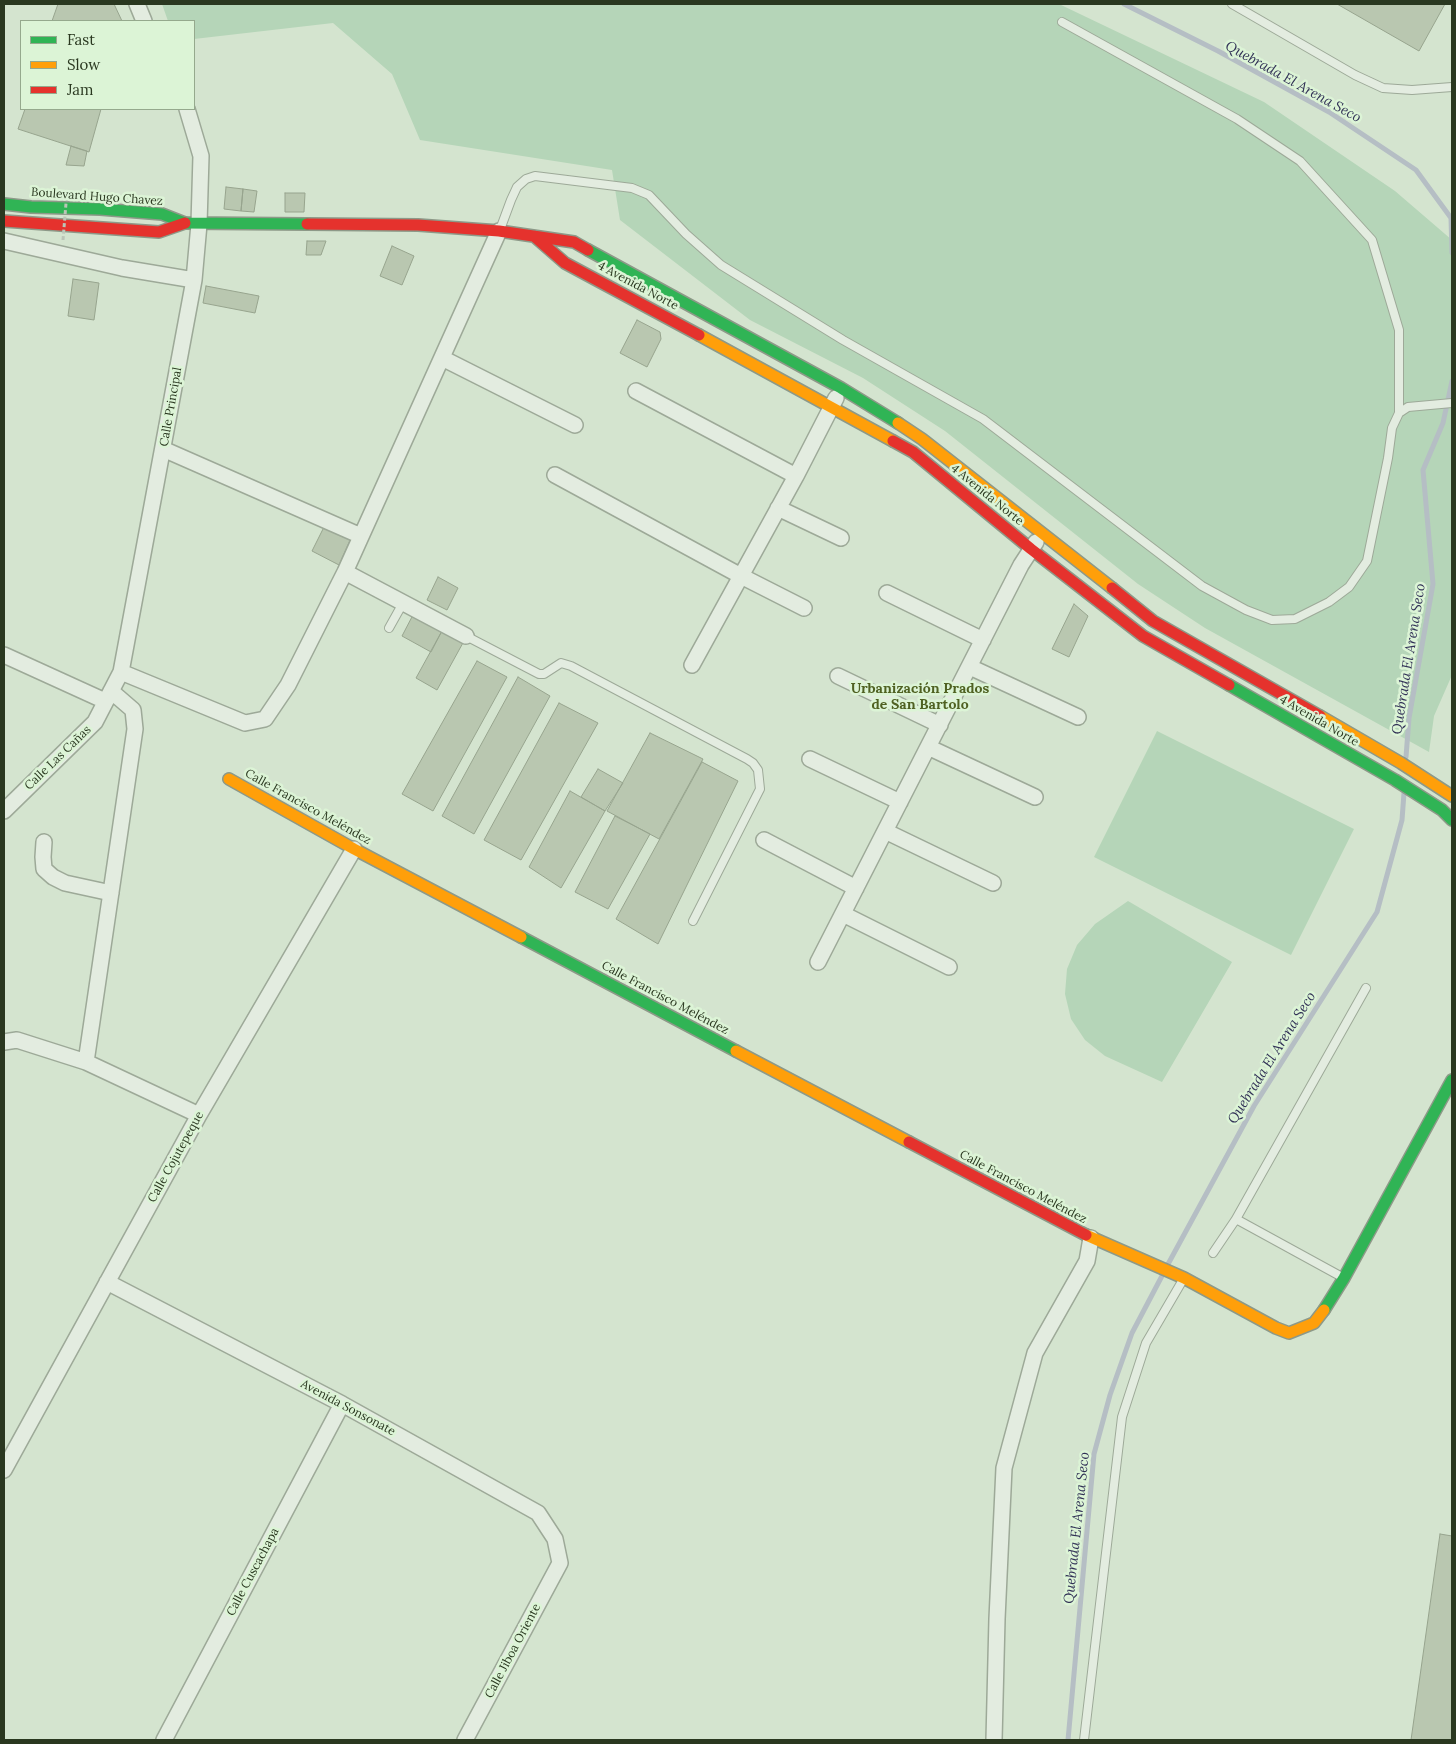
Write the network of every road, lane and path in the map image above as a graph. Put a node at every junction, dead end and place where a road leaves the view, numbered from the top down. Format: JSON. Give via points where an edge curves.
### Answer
{"nodes":[{"id":1,"x":137,"y":4,"type":"edge"},
{"id":2,"x":1232,"y":4,"type":"edge"},
{"id":3,"x":144,"y":20,"type":"edge"},
{"id":4,"x":1062,"y":22,"type":"dead end"},
{"id":5,"x":1452,"y":87,"type":"edge"},
{"id":6,"x":187,"y":110,"type":"edge"},
{"id":7,"x":67,"y":191,"type":"dead end"},
{"id":8,"x":4,"y":204,"type":"edge"},
{"id":9,"x":4,"y":221,"type":"edge"},
{"id":10,"x":192,"y":224,"type":"junction"},
{"id":11,"x":499,"y":231,"type":"junction"},
{"id":12,"x":533,"y":235,"type":"junction"},
{"id":13,"x":63,"y":240,"type":"dead end"},
{"id":14,"x":4,"y":241,"type":"edge"},
{"id":15,"x":194,"y":280,"type":"junction"},
{"id":16,"x":442,"y":358,"type":"junction"},
{"id":17,"x":841,"y":388,"type":"junction"},
{"id":18,"x":636,"y":391,"type":"dead end"},
{"id":19,"x":1452,"y":403,"type":"edge"},
{"id":20,"x":832,"y":406,"type":"junction"},
{"id":21,"x":1399,"y":413,"type":"junction"},
{"id":22,"x":575,"y":425,"type":"dead end"},
{"id":23,"x":163,"y":449,"type":"junction"},
{"id":24,"x":555,"y":474,"type":"dead end"},
{"id":25,"x":796,"y":476,"type":"junction"},
{"id":26,"x":778,"y":508,"type":"junction"},
{"id":27,"x":1043,"y":534,"type":"junction"},
{"id":28,"x":361,"y":536,"type":"junction"},
{"id":29,"x":841,"y":538,"type":"dead end"},
{"id":30,"x":1031,"y":549,"type":"junction"},
{"id":31,"x":345,"y":572,"type":"junction"},
{"id":32,"x":741,"y":576,"type":"junction"},
{"id":33,"x":887,"y":593,"type":"dead end"},
{"id":34,"x":403,"y":602,"type":"junction"},
{"id":35,"x":804,"y":608,"type":"dead end"},
{"id":36,"x":389,"y":628,"type":"dead end"},
{"id":37,"x":466,"y":636,"type":"joint"},
{"id":38,"x":984,"y":640,"type":"junction"},
{"id":39,"x":4,"y":655,"type":"edge"},
{"id":40,"x":692,"y":665,"type":"dead end"},
{"id":41,"x":970,"y":667,"type":"junction"},
{"id":42,"x":121,"y":672,"type":"junction"},
{"id":43,"x":838,"y":676,"type":"dead end"},
{"id":44,"x":108,"y":696,"type":"junction"},
{"id":45,"x":1078,"y":717,"type":"dead end"},
{"id":46,"x":940,"y":725,"type":"junction"},
{"id":47,"x":928,"y":748,"type":"junction"},
{"id":48,"x":810,"y":759,"type":"dead end"},
{"id":49,"x":229,"y":779,"type":"dead end"},
{"id":50,"x":1452,"y":796,"type":"edge"},
{"id":51,"x":1035,"y":797,"type":"dead end"},
{"id":52,"x":900,"y":802,"type":"junction"},
{"id":53,"x":4,"y":811,"type":"edge"},
{"id":54,"x":1452,"y":820,"type":"edge"},
{"id":55,"x":885,"y":831,"type":"junction"},
{"id":56,"x":764,"y":840,"type":"dead end"},
{"id":57,"x":44,"y":842,"type":"dead end"},
{"id":58,"x":354,"y":848,"type":"junction"},
{"id":59,"x":993,"y":883,"type":"dead end"},
{"id":60,"x":856,"y":888,"type":"junction"},
{"id":61,"x":111,"y":893,"type":"junction"},
{"id":62,"x":843,"y":914,"type":"junction"},
{"id":63,"x":693,"y":921,"type":"dead end"},
{"id":64,"x":818,"y":962,"type":"dead end"},
{"id":65,"x":949,"y":967,"type":"dead end"},
{"id":66,"x":1366,"y":988,"type":"dead end"},
{"id":67,"x":4,"y":1042,"type":"edge"},
{"id":68,"x":86,"y":1062,"type":"junction"},
{"id":69,"x":1452,"y":1080,"type":"edge"},
{"id":70,"x":199,"y":1115,"type":"junction"},
{"id":71,"x":1236,"y":1219,"type":"junction"},
{"id":72,"x":1091,"y":1238,"type":"junction"},
{"id":73,"x":1213,"y":1253,"type":"dead end"},
{"id":74,"x":1180,"y":1276,"type":"junction"},
{"id":75,"x":1344,"y":1278,"type":"junction"},
{"id":76,"x":107,"y":1282,"type":"junction"},
{"id":77,"x":342,"y":1404,"type":"junction"},
{"id":78,"x":4,"y":1470,"type":"edge"},
{"id":79,"x":560,"y":1562,"type":"joint"},
{"id":80,"x":164,"y":1740,"type":"edge"},
{"id":81,"x":466,"y":1740,"type":"edge"},
{"id":82,"x":994,"y":1740,"type":"edge"},
{"id":83,"x":1084,"y":1740,"type":"edge"}],
"edges":[{"from":1,"to":3,"type":"street"},
{"from":2,"to":5,"type":"lane","via":[[1356,76],[1383,88]]},
{"from":4,"to":21,"type":"lane","via":[[1237,119],[1300,161],[1372,240],[1399,330]]},
{"from":6,"to":10,"type":"street","name":"Calle Principal","via":[[201,156]]},
{"from":7,"to":13,"type":"path","bridge":true},
{"from":8,"to":10,"type":"main road","name":"Boulevard Hugo Chavez","via":[[100,206],[162,214]]},
{"from":9,"to":10,"type":"main road","via":[[159,232]]},
{"from":10,"to":11,"type":"main road","name":"4 Avenida Norte","via":[[418,225]]},
{"from":10,"to":15,"type":"street","name":"Calle Principal"},
{"from":11,"to":12,"type":"main road","name":"4 Avenida Norte"},
{"from":11,"to":16,"type":"street"},
{"from":11,"to":21,"type":"lane","via":[[517,187],[536,176],[632,188],[650,195],[721,265],[843,340],[982,419],[1202,586],[1272,620],[1294,619],[1329,602],[1349,587],[1367,561],[1392,428]]},
{"from":12,"to":17,"type":"main road","name":"4 Avenida Norte","via":[[574,242]]},
{"from":12,"to":20,"type":"main road","name":"4 Avenida Norte","via":[[565,263]]},
{"from":14,"to":15,"type":"street"},
{"from":15,"to":23,"type":"street","name":"Calle Principal"},
{"from":16,"to":22,"type":"street"},
{"from":16,"to":28,"type":"street"},
{"from":17,"to":20,"type":"street"},
{"from":17,"to":27,"type":"main road","name":"4 Avenida Norte","via":[[922,439]]},
{"from":18,"to":25,"type":"street"},
{"from":19,"to":21,"type":"lane","via":[[1408,407]]},
{"from":20,"to":25,"type":"street"},
{"from":20,"to":30,"type":"main road","name":"4 Avenida Norte","via":[[913,452]]},
{"from":23,"to":28,"type":"street"},
{"from":23,"to":42,"type":"street","name":"Calle Principal"},
{"from":24,"to":32,"type":"street"},
{"from":25,"to":26,"type":"street"},
{"from":26,"to":29,"type":"street"},
{"from":26,"to":32,"type":"street"},
{"from":27,"to":30,"type":"street"},
{"from":27,"to":50,"type":"main road","name":"4 Avenida Norte","via":[[1153,621],[1401,763]]},
{"from":28,"to":31,"type":"street"},
{"from":30,"to":38,"type":"street"},
{"from":30,"to":54,"type":"main road","name":"4 Avenida Norte","via":[[1143,636],[1395,780]]},
{"from":31,"to":34,"type":"street"},
{"from":31,"to":42,"type":"street","via":[[288,685],[265,719],[245,723]]},
{"from":32,"to":35,"type":"street"},
{"from":32,"to":40,"type":"street"},
{"from":33,"to":38,"type":"street"},
{"from":34,"to":36,"type":"lane"},
{"from":34,"to":37,"type":"street"},
{"from":37,"to":63,"type":"lane","via":[[539,674],[562,664],[571,666],[738,754],[758,770],[760,789]]},
{"from":38,"to":41,"type":"street"},
{"from":39,"to":44,"type":"street"},
{"from":41,"to":45,"type":"street"},
{"from":41,"to":46,"type":"street"},
{"from":42,"to":44,"type":"street","name":"Calle Principal"},
{"from":43,"to":46,"type":"street"},
{"from":44,"to":53,"type":"street","name":"Calle Las Cañas","via":[[95,722]]},
{"from":44,"to":61,"type":"street","via":[[133,710],[135,729]]},
{"from":46,"to":47,"type":"street"},
{"from":47,"to":51,"type":"street"},
{"from":47,"to":52,"type":"street"},
{"from":48,"to":52,"type":"street"},
{"from":49,"to":58,"type":"main road","name":"Calle Francisco Meléndez"},
{"from":52,"to":55,"type":"street"},
{"from":55,"to":59,"type":"street"},
{"from":55,"to":60,"type":"street"},
{"from":56,"to":60,"type":"street"},
{"from":57,"to":61,"type":"street","via":[[44,869],[53,877],[64,883]]},
{"from":58,"to":70,"type":"street","name":"Calle Cojutepeque"},
{"from":58,"to":72,"type":"main road","name":"Calle Francisco Meléndez"},
{"from":60,"to":62,"type":"street"},
{"from":61,"to":68,"type":"street"},
{"from":62,"to":64,"type":"street"},
{"from":62,"to":65,"type":"street"},
{"from":66,"to":71,"type":"lane"},
{"from":67,"to":68,"type":"street","via":[[17,1040]]},
{"from":68,"to":70,"type":"street"},
{"from":69,"to":75,"type":"main road"},
{"from":70,"to":76,"type":"street","name":"Calle Cojutepeque"},
{"from":71,"to":73,"type":"lane"},
{"from":71,"to":75,"type":"lane"},
{"from":72,"to":74,"type":"main road","name":"Calle Francisco Meléndez"},
{"from":72,"to":82,"type":"street","via":[[1087,1261],[1035,1353],[1004,1468]]},
{"from":74,"to":75,"type":"main road","name":"Calle Francisco Meléndez","via":[[1289,1333],[1314,1322]]},
{"from":74,"to":83,"type":"lane","via":[[1146,1343],[1122,1417]]},
{"from":76,"to":77,"type":"street","name":"Avenida Sonsonate"},
{"from":76,"to":78,"type":"street","name":"Calle Cojutepeque"},
{"from":77,"to":79,"type":"street","name":"Avenida Sonsonate","via":[[538,1513],[555,1539]]},
{"from":77,"to":80,"type":"street","name":"Calle Cuscachapa"},
{"from":79,"to":81,"type":"street","name":"Calle Jiboa Oriente"}]}
